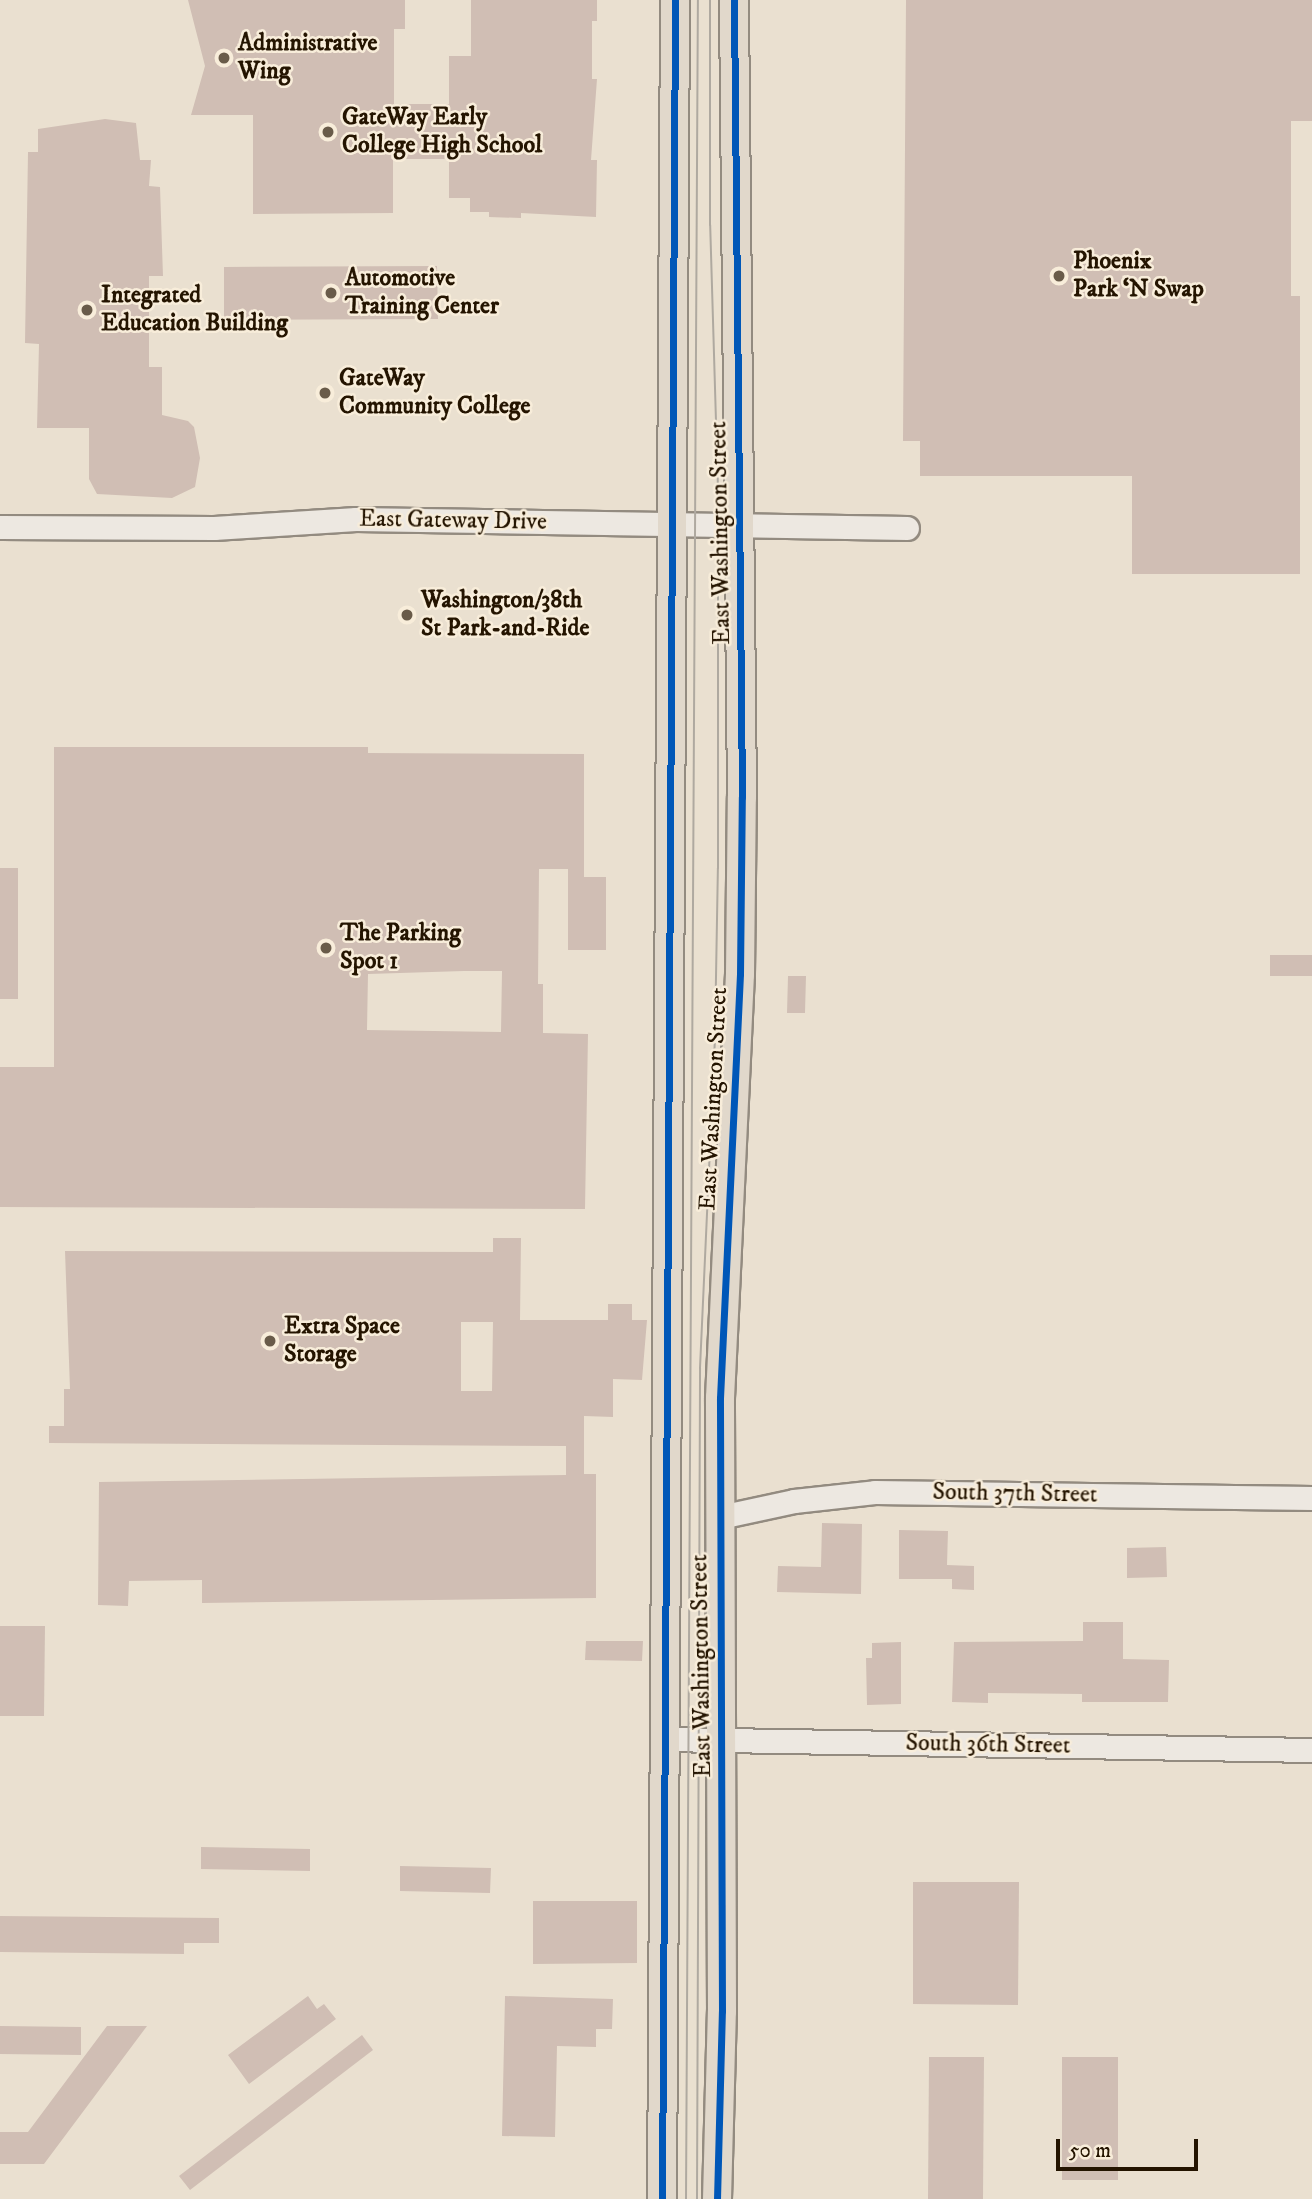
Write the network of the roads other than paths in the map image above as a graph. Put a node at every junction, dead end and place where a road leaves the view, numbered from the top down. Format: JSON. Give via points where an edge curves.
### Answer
{"nodes":[{"id":1,"x":675,"y":0,"type":"edge"},
{"id":2,"x":734,"y":0,"type":"edge"},
{"id":3,"x":674,"y":525,"type":"junction"},
{"id":4,"x":740,"y":526,"type":"junction"},
{"id":5,"x":0,"y":527,"type":"edge"},
{"id":6,"x":907,"y":528,"type":"dead end"},
{"id":7,"x":1312,"y":1498,"type":"edge"},
{"id":8,"x":720,"y":1517,"type":"junction"},
{"id":9,"x":663,"y":1739,"type":"junction"},
{"id":10,"x":722,"y":1741,"type":"junction"},
{"id":11,"x":1312,"y":1750,"type":"edge"},
{"id":12,"x":662,"y":2199,"type":"edge"},
{"id":13,"x":717,"y":2199,"type":"edge"}],
"edges":[{"from":1,"to":3,"type":"main road","name":"East Washington Street"},
{"from":2,"to":4,"type":"main road","name":"East Washington Street"},
{"from":3,"to":4,"type":"street","name":"East Gateway Drive"},
{"from":3,"to":5,"type":"street","name":"East Gateway Drive","via":[[356,519],[214,528]]},
{"from":3,"to":9,"type":"main road","name":"East Washington Street"},
{"from":4,"to":6,"type":"street","name":"East Gateway Drive"},
{"from":4,"to":8,"type":"main road","name":"East Washington Street","via":[[740,974],[724,1272]]},
{"from":7,"to":8,"type":"street","name":"South 37th Street","via":[[875,1492],[794,1501]]},
{"from":8,"to":10,"type":"main road","name":"East Washington Street"},
{"from":9,"to":10,"type":"street","name":"South 36th Street"},
{"from":9,"to":12,"type":"main road","name":"East Washington Street"},
{"from":10,"to":11,"type":"street","name":"South 36th Street"},
{"from":10,"to":13,"type":"main road","name":"East Washington Street"}]}
